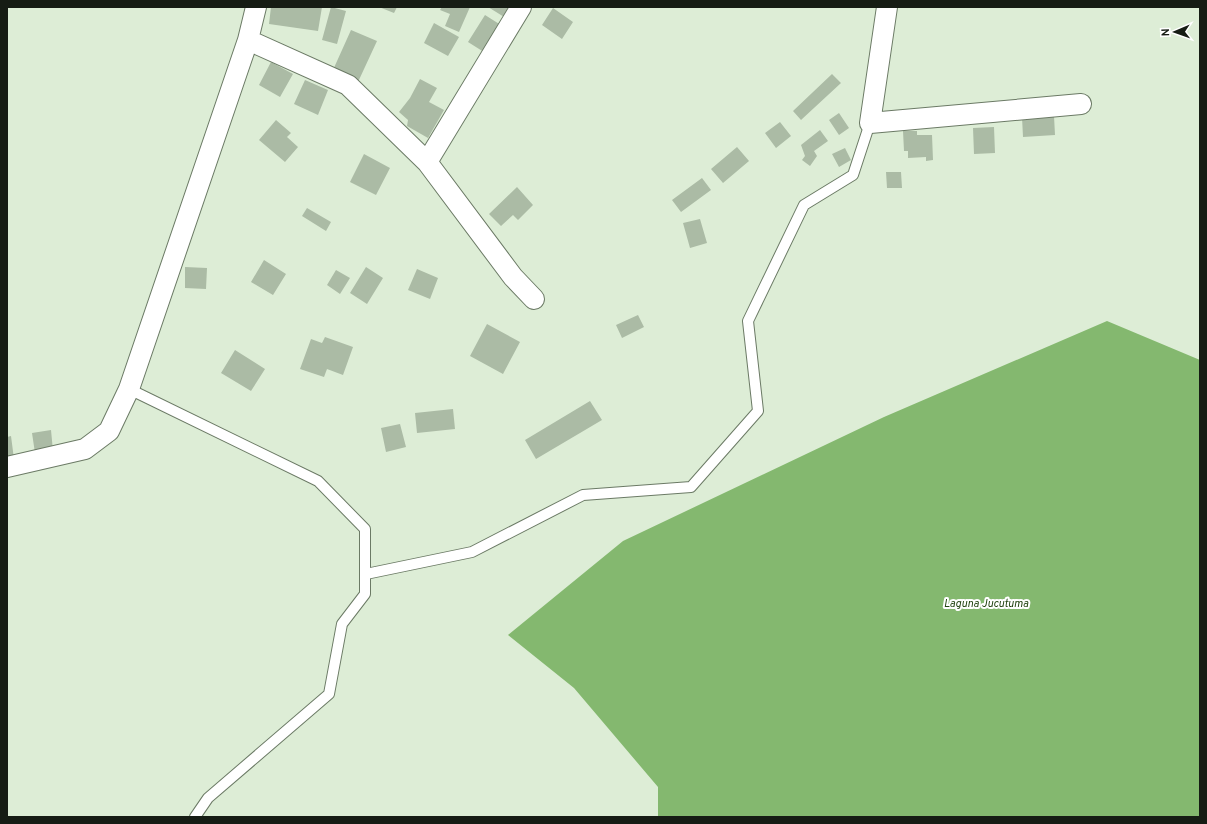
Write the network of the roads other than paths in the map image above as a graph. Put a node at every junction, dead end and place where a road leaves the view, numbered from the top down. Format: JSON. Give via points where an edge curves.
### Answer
{"nodes":[{"id":1,"x":256,"y":7,"type":"edge"},
{"id":2,"x":521,"y":7,"type":"edge"},
{"id":3,"x":887,"y":7,"type":"edge"},
{"id":4,"x":248,"y":40,"type":"junction"},
{"id":5,"x":1081,"y":104,"type":"dead end"},
{"id":6,"x":870,"y":123,"type":"junction"},
{"id":7,"x":427,"y":162,"type":"junction"},
{"id":8,"x":534,"y":299,"type":"dead end"},
{"id":9,"x":129,"y":389,"type":"junction"},
{"id":10,"x":7,"y":467,"type":"edge"},
{"id":11,"x":366,"y":574,"type":"junction"},
{"id":12,"x":194,"y":817,"type":"edge"}],
"edges":[{"from":1,"to":4,"type":"street"},
{"from":2,"to":7,"type":"street"},
{"from":3,"to":6,"type":"street"},
{"from":4,"to":7,"type":"street","via":[[348,85]]},
{"from":4,"to":9,"type":"street"},
{"from":5,"to":6,"type":"street"},
{"from":6,"to":11,"type":"lane","via":[[853,175],[804,205],[748,321],[758,411],[691,487],[583,495],[472,552]]},
{"from":7,"to":8,"type":"street","via":[[513,277]]},
{"from":9,"to":10,"type":"street","via":[[109,431],[85,449]]},
{"from":9,"to":11,"type":"lane","via":[[318,481],[365,529]]},
{"from":11,"to":12,"type":"lane","via":[[365,594],[342,624],[329,694],[208,798]]}]}
